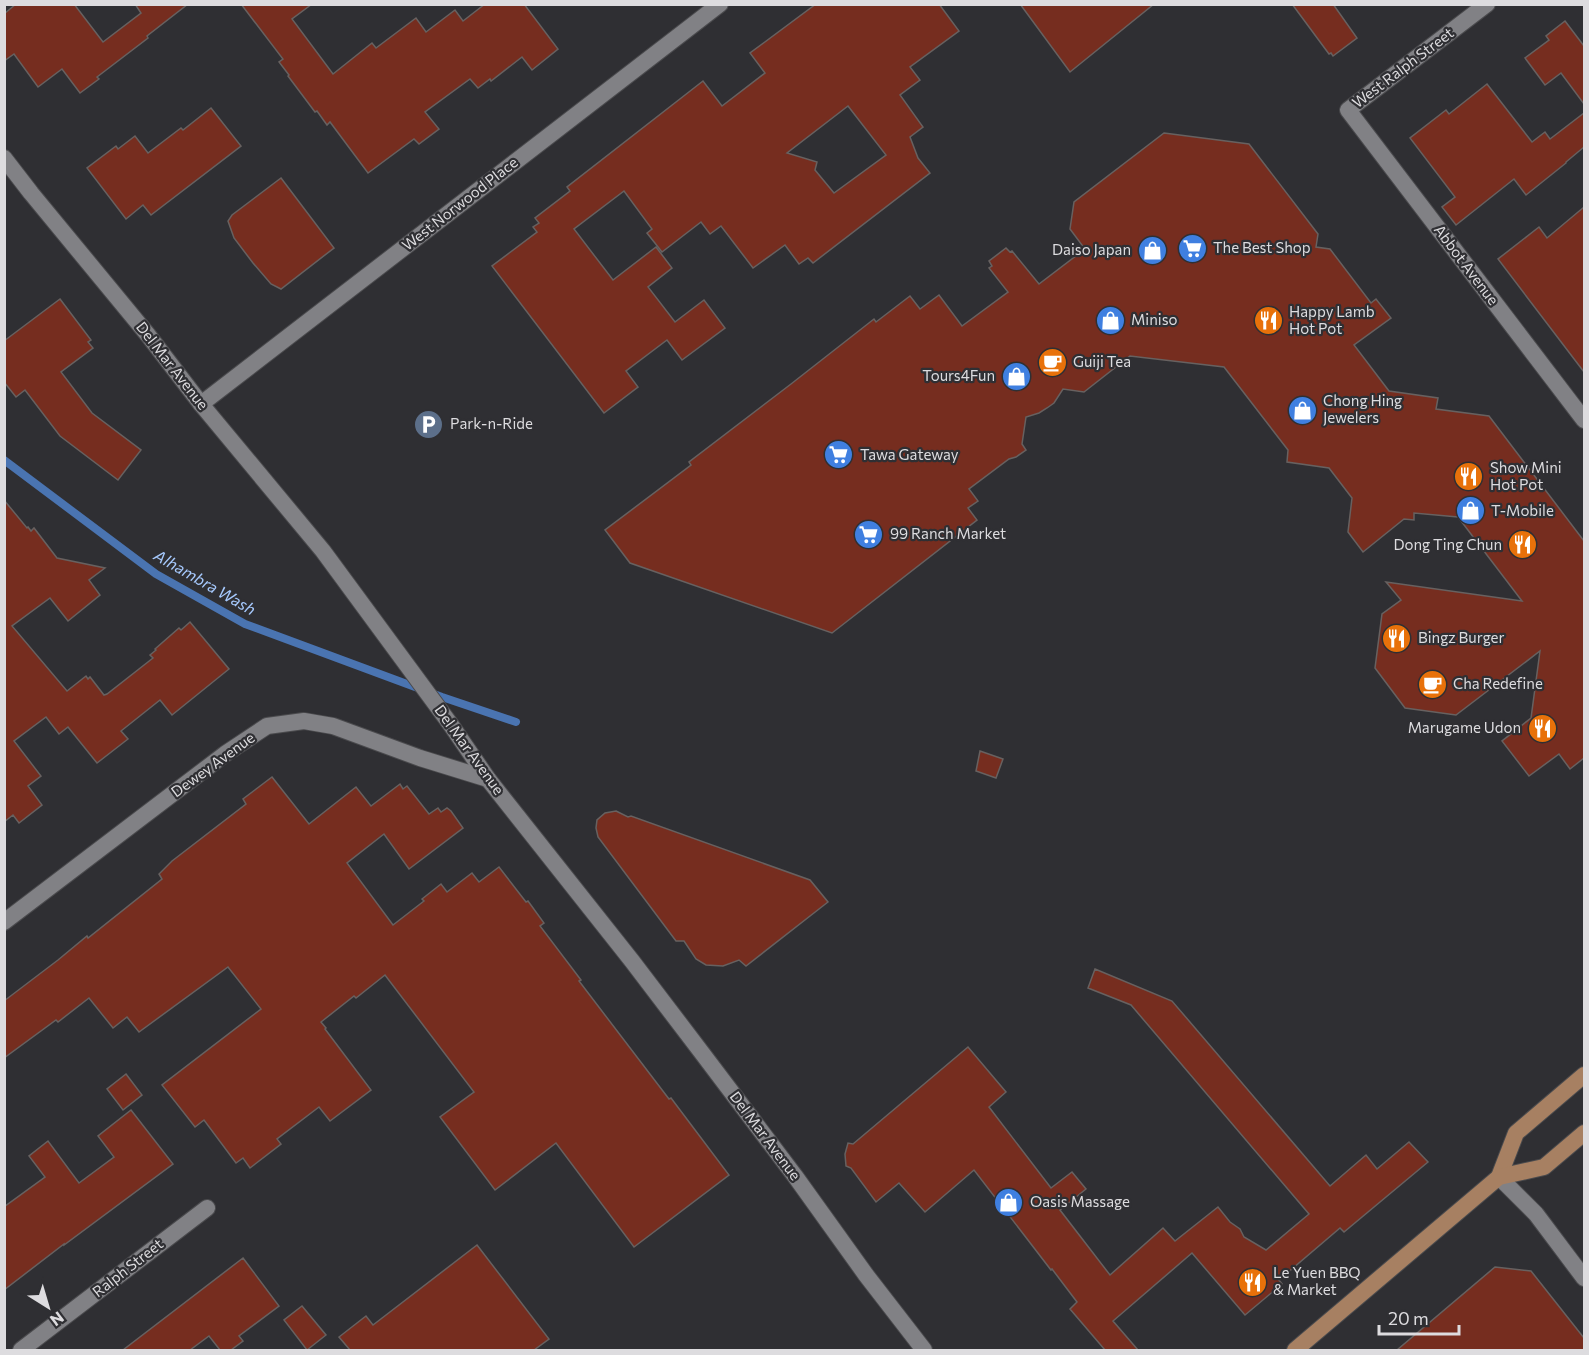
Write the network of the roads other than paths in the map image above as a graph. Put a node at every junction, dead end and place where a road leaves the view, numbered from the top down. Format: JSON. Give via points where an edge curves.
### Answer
{"nodes":[{"id":1,"x":720,"y":4,"type":"edge"},
{"id":2,"x":1487,"y":4,"type":"edge"},
{"id":3,"x":1348,"y":110,"type":"joint"},
{"id":4,"x":4,"y":158,"type":"edge"},
{"id":5,"x":201,"y":404,"type":"junction"},
{"id":6,"x":1584,"y":420,"type":"edge"},
{"id":7,"x":488,"y":779,"type":"junction"},
{"id":8,"x":4,"y":922,"type":"edge"},
{"id":9,"x":1584,"y":1075,"type":"edge"},
{"id":10,"x":1584,"y":1133,"type":"edge"},
{"id":11,"x":1499,"y":1177,"type":"junction"},
{"id":12,"x":207,"y":1208,"type":"dead end"},
{"id":13,"x":1584,"y":1278,"type":"edge"},
{"id":14,"x":21,"y":1350,"type":"edge"},
{"id":15,"x":924,"y":1350,"type":"edge"},
{"id":16,"x":1295,"y":1350,"type":"edge"}],
"edges":[{"from":1,"to":5,"type":"street","name":"West Norwood Place"},
{"from":2,"to":3,"type":"street","name":"West Ralph Street"},
{"from":3,"to":6,"type":"street","name":"Abbot Avenue"},
{"from":4,"to":5,"type":"street","name":"Del Mar Avenue"},
{"from":5,"to":7,"type":"street","name":"Del Mar Avenue","via":[[323,551]]},
{"from":7,"to":8,"type":"street","name":"Dewey Avenue","via":[[333,726],[304,721],[267,726]]},
{"from":7,"to":15,"type":"street","name":"Del Mar Avenue","via":[[639,970]]},
{"from":9,"to":11,"type":"main road","via":[[1516,1133]]},
{"from":10,"to":11,"type":"main road","via":[[1544,1167]]},
{"from":11,"to":13,"type":"street","via":[[1536,1214]]},
{"from":11,"to":16,"type":"main road"},
{"from":12,"to":14,"type":"street","name":"Ralph Street"}]}
